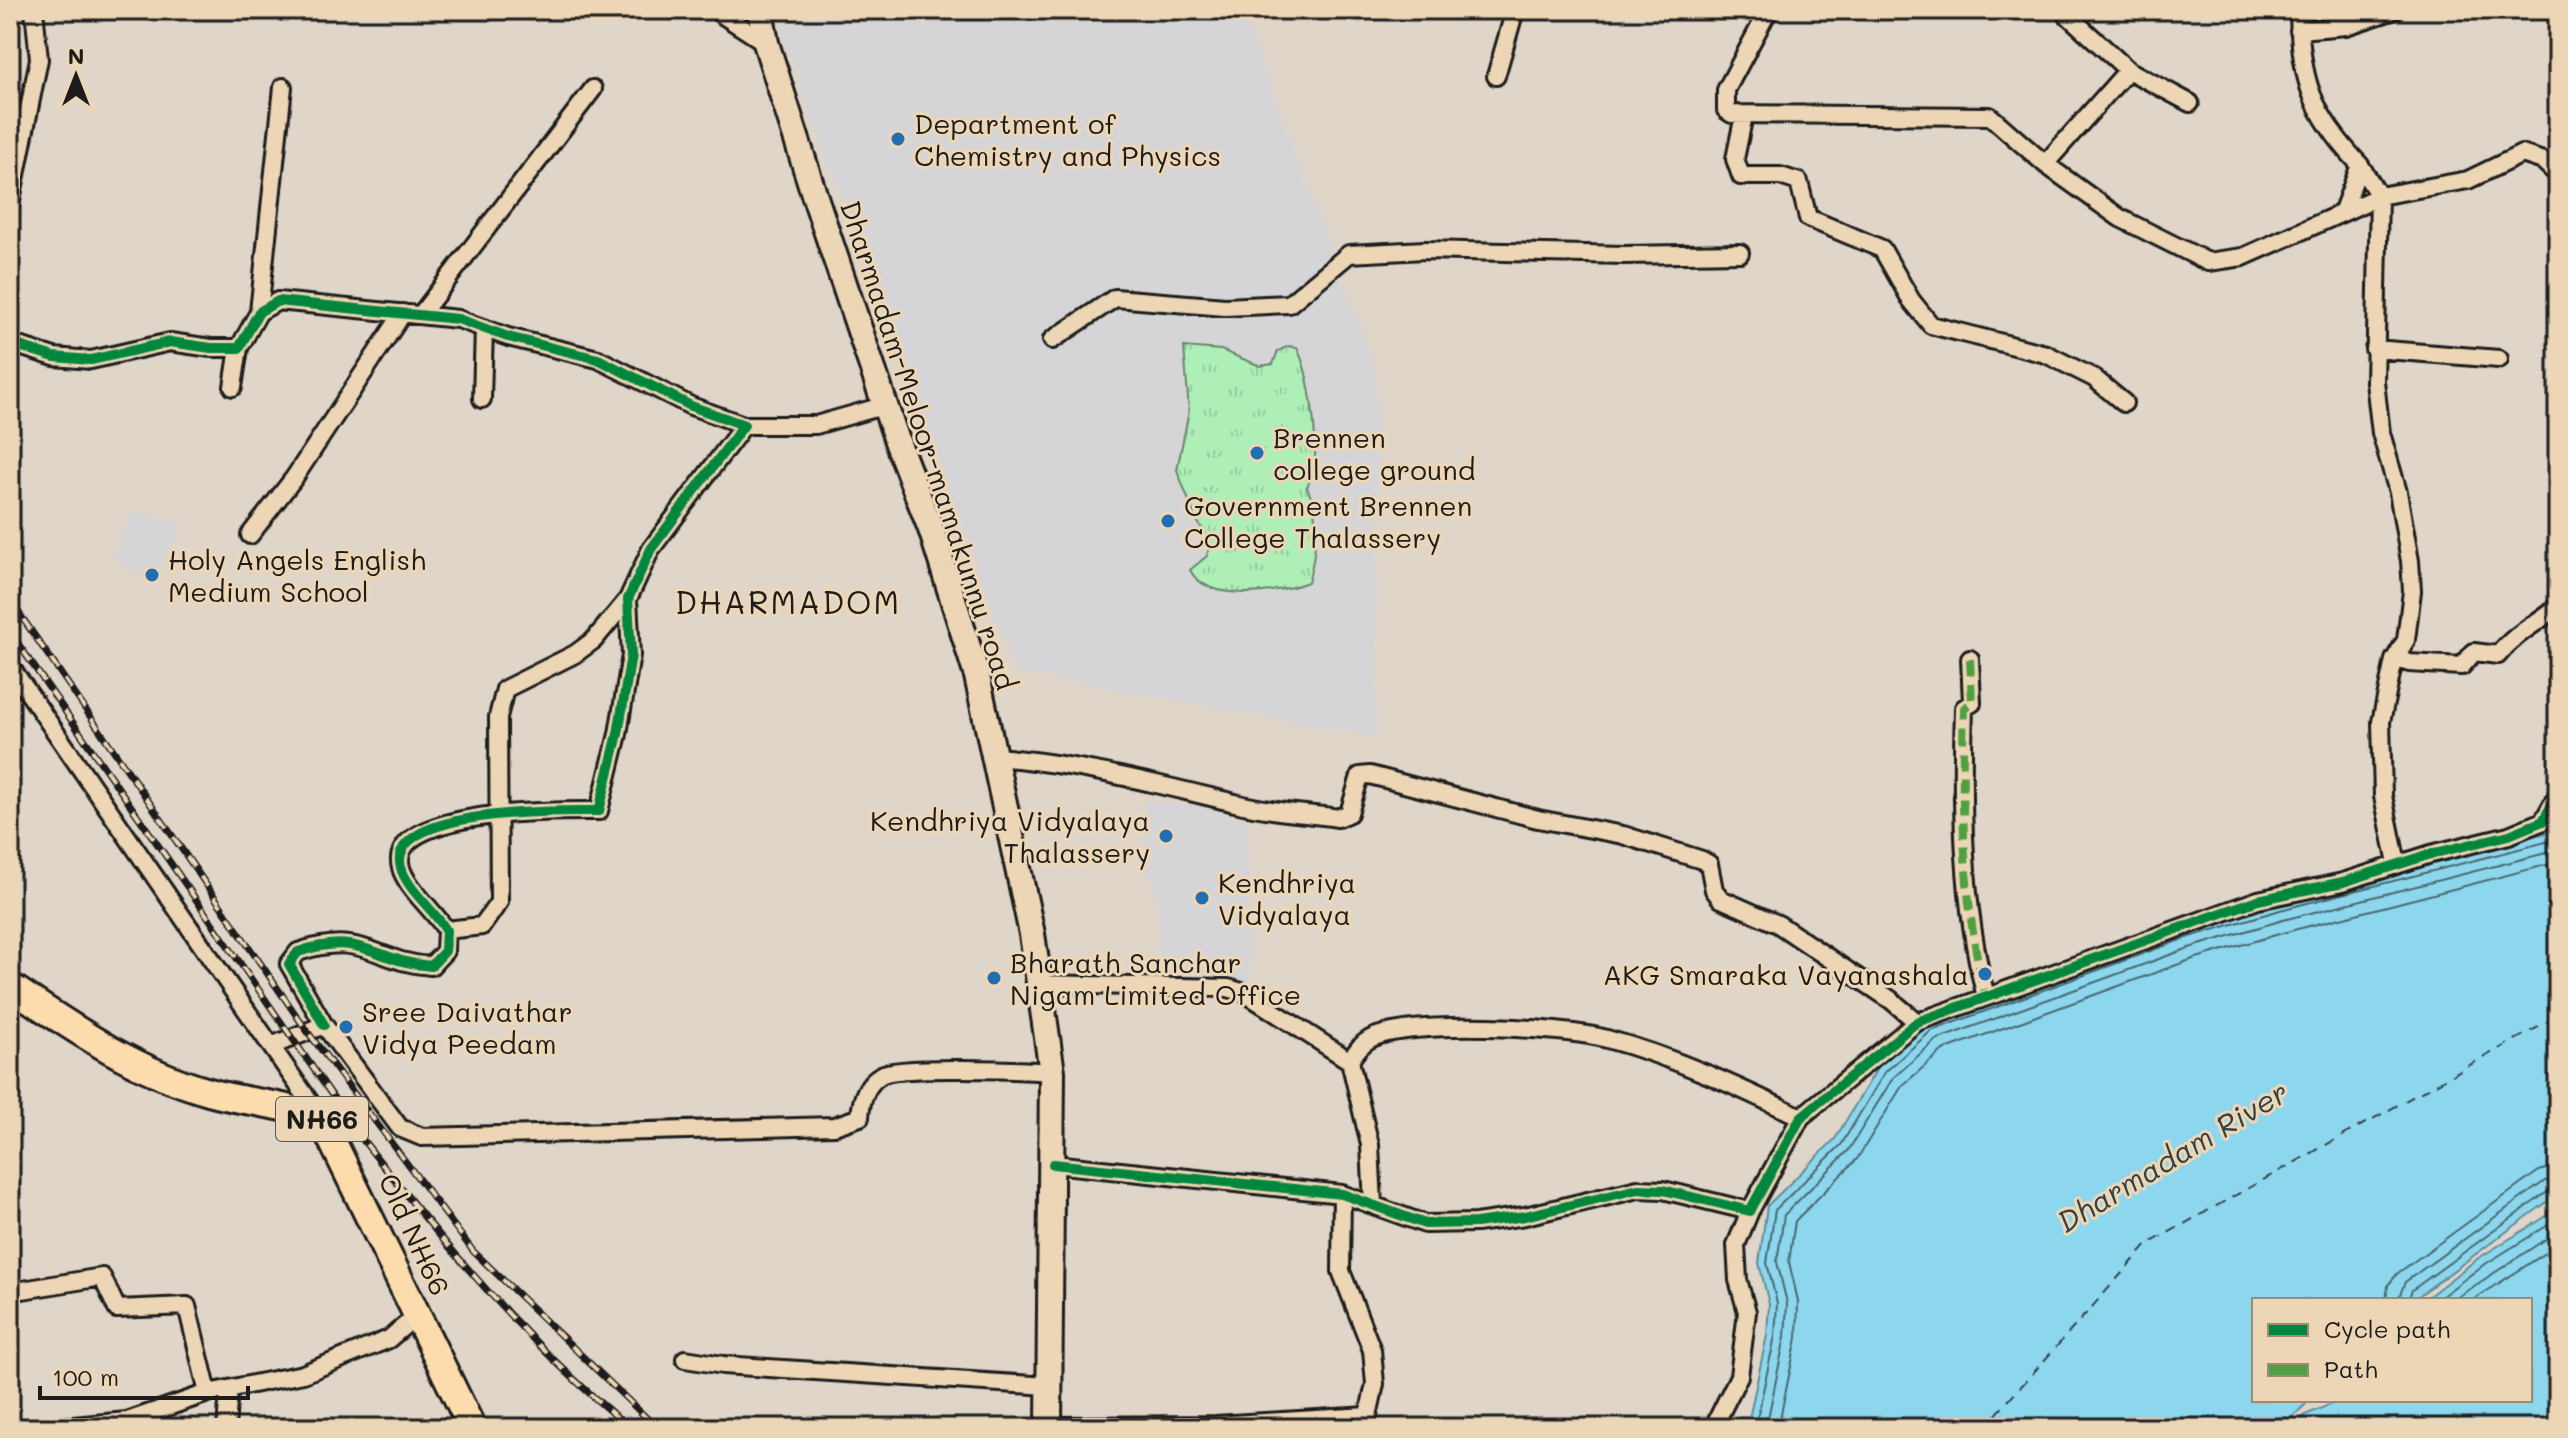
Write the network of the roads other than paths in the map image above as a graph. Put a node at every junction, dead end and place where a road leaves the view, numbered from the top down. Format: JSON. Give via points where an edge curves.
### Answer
{"nodes":[{"id":1,"x":34,"y":10,"type":"edge"},
{"id":2,"x":715,"y":10,"type":"edge"},
{"id":3,"x":760,"y":10,"type":"edge"},
{"id":4,"x":1515,"y":10,"type":"edge"},
{"id":5,"x":2062,"y":10,"type":"edge"},
{"id":6,"x":2299,"y":10,"type":"edge"},
{"id":7,"x":2395,"y":10,"type":"edge"},
{"id":8,"x":1770,"y":16,"type":"edge"},
{"id":9,"x":2299,"y":30,"type":"junction"},
{"id":10,"x":766,"y":43,"type":"junction"},
{"id":11,"x":2128,"y":70,"type":"junction"},
{"id":12,"x":1496,"y":76,"type":"dead end"},
{"id":13,"x":283,"y":87,"type":"dead end"},
{"id":14,"x":593,"y":89,"type":"dead end"},
{"id":15,"x":2190,"y":103,"type":"dead end"},
{"id":16,"x":1744,"y":115,"type":"junction"},
{"id":17,"x":2045,"y":164,"type":"junction"},
{"id":18,"x":2360,"y":165,"type":"junction"},
{"id":19,"x":2558,"y":175,"type":"edge"},
{"id":20,"x":2379,"y":196,"type":"junction"},
{"id":21,"x":10,"y":205,"type":"edge"},
{"id":22,"x":2342,"y":213,"type":"junction"},
{"id":23,"x":1740,"y":253,"type":"dead end"},
{"id":24,"x":259,"y":312,"type":"junction"},
{"id":25,"x":403,"y":313,"type":"junction"},
{"id":26,"x":422,"y":313,"type":"junction"},
{"id":27,"x":484,"y":328,"type":"junction"},
{"id":28,"x":1052,"y":340,"type":"dead end"},
{"id":29,"x":10,"y":343,"type":"edge"},
{"id":30,"x":239,"y":348,"type":"junction"},
{"id":31,"x":2374,"y":349,"type":"junction"},
{"id":32,"x":2499,"y":359,"type":"dead end"},
{"id":33,"x":233,"y":387,"type":"dead end"},
{"id":34,"x":482,"y":399,"type":"dead end"},
{"id":35,"x":2124,"y":403,"type":"dead end"},
{"id":36,"x":886,"y":405,"type":"junction"},
{"id":37,"x":744,"y":425,"type":"junction"},
{"id":38,"x":250,"y":535,"type":"dead end"},
{"id":39,"x":628,"y":599,"type":"junction"},
{"id":40,"x":2558,"y":606,"type":"edge"},
{"id":41,"x":2395,"y":658,"type":"junction"},
{"id":42,"x":1970,"y":659,"type":"dead end"},
{"id":43,"x":10,"y":666,"type":"edge"},
{"id":44,"x":995,"y":757,"type":"junction"},
{"id":45,"x":2558,"y":794,"type":"edge"},
{"id":46,"x":496,"y":812,"type":"junction"},
{"id":47,"x":2397,"y":864,"type":"junction"},
{"id":48,"x":446,"y":930,"type":"junction"},
{"id":49,"x":1040,"y":984,"type":"junction"},
{"id":50,"x":10,"y":986,"type":"edge"},
{"id":51,"x":1986,"y":997,"type":"junction"},
{"id":52,"x":1917,"y":1022,"type":"junction"},
{"id":53,"x":324,"y":1025,"type":"junction"},
{"id":54,"x":271,"y":1046,"type":"junction"},
{"id":55,"x":1350,"y":1061,"type":"junction"},
{"id":56,"x":1052,"y":1072,"type":"junction"},
{"id":57,"x":1801,"y":1117,"type":"junction"},
{"id":58,"x":322,"y":1120,"type":"junction"},
{"id":59,"x":1053,"y":1164,"type":"junction"},
{"id":60,"x":1342,"y":1194,"type":"junction"},
{"id":61,"x":1373,"y":1205,"type":"junction"},
{"id":62,"x":1750,"y":1211,"type":"junction"},
{"id":63,"x":10,"y":1292,"type":"edge"},
{"id":64,"x":417,"y":1315,"type":"junction"},
{"id":65,"x":685,"y":1359,"type":"dead end"},
{"id":66,"x":1048,"y":1386,"type":"junction"},
{"id":67,"x":229,"y":1389,"type":"junction"},
{"id":68,"x":208,"y":1393,"type":"junction"},
{"id":69,"x":118,"y":1425,"type":"edge"},
{"id":70,"x":1049,"y":1427,"type":"edge"},
{"id":71,"x":51,"y":1428,"type":"edge"},
{"id":72,"x":226,"y":1428,"type":"edge"},
{"id":73,"x":472,"y":1428,"type":"edge"},
{"id":74,"x":1713,"y":1428,"type":"edge"}],
"edges":[{"from":1,"to":21,"type":"street","via":[[39,59]]},
{"from":2,"to":10,"type":"street"},
{"from":3,"to":10,"type":"main road","name":"Dharmadam-Meloor-mamakunnu road"},
{"from":4,"to":12,"type":"street"},
{"from":5,"to":11,"type":"street"},
{"from":6,"to":9,"type":"street"},
{"from":7,"to":9,"type":"street","via":[[2346,26]]},
{"from":8,"to":16,"type":"street","via":[[1726,90],[1726,110]]},
{"from":9,"to":18,"type":"street","via":[[2308,83],[2328,131]]},
{"from":10,"to":36,"type":"main road","name":"Dharmadam-Meloor-mamakunnu road"},
{"from":11,"to":15,"type":"street"},
{"from":11,"to":17,"type":"street"},
{"from":13,"to":24,"type":"street"},
{"from":14,"to":26,"type":"street"},
{"from":16,"to":17,"type":"street","via":[[1990,116]]},
{"from":16,"to":35,"type":"street","via":[[1735,159],[1741,176],[1780,176],[1799,182],[1808,218],[1882,249],[1931,325],[2046,354],[2094,378]]},
{"from":17,"to":22,"type":"street","via":[[2120,218],[2208,262],[2243,257]]},
{"from":18,"to":20,"type":"street"},
{"from":18,"to":22,"type":"street"},
{"from":19,"to":20,"type":"street","via":[[2543,161],[2522,154],[2468,180]]},
{"from":20,"to":22,"type":"street"},
{"from":20,"to":31,"type":"street"},
{"from":23,"to":28,"type":"street","via":[[1349,254],[1289,304],[1225,307],[1115,298]]},
{"from":24,"to":25,"type":"street","via":[[278,301],[291,301]]},
{"from":24,"to":30,"type":"street"},
{"from":25,"to":26,"type":"street"},
{"from":25,"to":38,"type":"street"},
{"from":26,"to":27,"type":"street"},
{"from":27,"to":34,"type":"street"},
{"from":27,"to":37,"type":"street","via":[[598,359],[691,406]]},
{"from":29,"to":30,"type":"street","via":[[54,357],[91,360],[170,342]]},
{"from":30,"to":33,"type":"street"},
{"from":31,"to":32,"type":"street"},
{"from":31,"to":41,"type":"street","via":[[2381,433],[2410,561],[2406,640]]},
{"from":36,"to":37,"type":"street","via":[[816,425]]},
{"from":36,"to":44,"type":"main road","name":"Dharmadam-Meloor-mamakunnu road","via":[[977,676]]},
{"from":37,"to":39,"type":"street","via":[[651,549]]},
{"from":39,"to":46,"type":"street","via":[[575,654],[505,689],[498,717]]},
{"from":39,"to":46,"type":"street","via":[[631,655],[599,811]]},
{"from":40,"to":41,"type":"street","via":[[2529,624],[2498,655],[2474,652],[2462,666]]},
{"from":41,"to":47,"type":"street","via":[[2381,722],[2383,796]]},
{"from":42,"to":51,"type":"street","via":[[1972,703],[1964,708],[1961,798],[1972,942]]},
{"from":43,"to":54,"type":"street"},
{"from":44,"to":49,"type":"main road","name":"Dharmadam-Meloor-mamakunnu road"},
{"from":44,"to":52,"type":"street","via":[[1037,760],[1238,804],[1338,818],[1349,813],[1360,776],[1370,775],[1538,819],[1623,835],[1709,864],[1721,899],[1778,924]]},
{"from":45,"to":47,"type":"street","via":[[2549,814],[2532,827]]},
{"from":46,"to":48,"type":"street","via":[[499,902],[482,926]]},
{"from":46,"to":48,"type":"street","via":[[445,823],[406,843],[401,854],[402,870]]},
{"from":47,"to":51,"type":"street","via":[[2258,900]]},
{"from":48,"to":53,"type":"street","via":[[445,951],[431,966],[339,942],[298,952],[289,964],[293,976]]},
{"from":49,"to":55,"type":"street","via":[[1228,988],[1245,993]]},
{"from":49,"to":56,"type":"main road","name":"Dharmadam-Meloor-mamakunnu road"},
{"from":50,"to":58,"type":"main road","number":"NH66","via":[[142,1069],[211,1093],[301,1110]]},
{"from":51,"to":52,"type":"street"},
{"from":52,"to":57,"type":"street"},
{"from":53,"to":54,"type":"street"},
{"from":53,"to":56,"type":"street","via":[[400,1128],[422,1137],[834,1126],[860,1117],[861,1099],[879,1076],[889,1072]]},
{"from":54,"to":58,"type":"street"},
{"from":55,"to":57,"type":"street","via":[[1371,1039],[1451,1025],[1604,1038],[1706,1074]]},
{"from":55,"to":61,"type":"street","via":[[1370,1145]]},
{"from":56,"to":59,"type":"main road","name":"Dharmadam-Meloor-mamakunnu road"},
{"from":57,"to":62,"type":"street"},
{"from":58,"to":64,"type":"main road","name":"Old NH66","number":"NH66"},
{"from":59,"to":60,"type":"street"},
{"from":59,"to":66,"type":"main road","name":"Dharmadam-Meloor-mamakunnu road"},
{"from":60,"to":61,"type":"street"},
{"from":60,"to":70,"type":"street","via":[[1341,1271],[1372,1350],[1375,1384],[1368,1416]]},
{"from":61,"to":62,"type":"street","via":[[1409,1221],[1447,1225],[1525,1216],[1653,1189]]},
{"from":62,"to":74,"type":"street","via":[[1736,1245],[1747,1312],[1739,1376]]},
{"from":63,"to":68,"type":"street","via":[[102,1277],[117,1309],[187,1306]]},
{"from":64,"to":67,"type":"street","via":[[389,1339],[357,1355],[303,1374]]},
{"from":64,"to":73,"type":"main road","name":"Old NH66","number":"NH66"},
{"from":65,"to":66,"type":"street"},
{"from":66,"to":70,"type":"main road","name":"Dharmadam-Meloor-mamakunnu road"},
{"from":67,"to":68,"type":"street"},
{"from":67,"to":72,"type":"street"},
{"from":68,"to":69,"type":"street"},
{"from":69,"to":71,"type":"street"}]}
